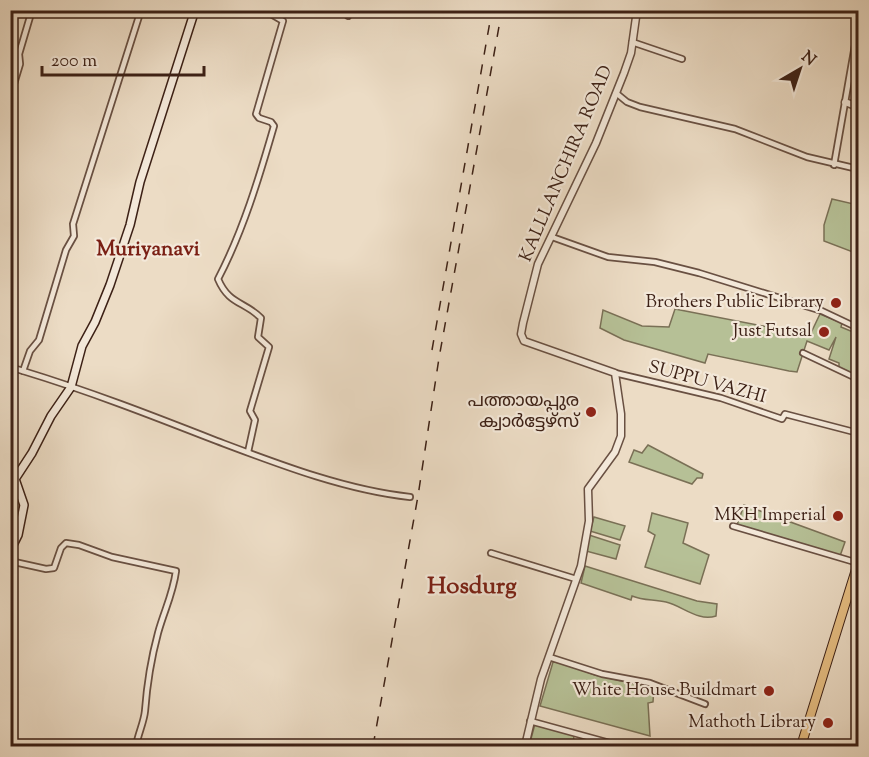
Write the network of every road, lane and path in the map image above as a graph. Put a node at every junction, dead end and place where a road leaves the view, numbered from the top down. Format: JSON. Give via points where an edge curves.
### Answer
{"nodes":[{"id":1,"x":32,"y":10,"type":"edge"},
{"id":2,"x":141,"y":10,"type":"edge"},
{"id":3,"x":195,"y":10,"type":"edge"},
{"id":4,"x":264,"y":10,"type":"edge"},
{"id":5,"x":637,"y":10,"type":"edge"},
{"id":6,"x":858,"y":32,"type":"edge"},
{"id":7,"x":632,"y":42,"type":"junction"},
{"id":8,"x":682,"y":59,"type":"dead end"},
{"id":9,"x":616,"y":93,"type":"junction"},
{"id":10,"x":10,"y":97,"type":"edge"},
{"id":11,"x":845,"y":102,"type":"junction"},
{"id":12,"x":858,"y":107,"type":"edge"},
{"id":13,"x":834,"y":165,"type":"junction"},
{"id":14,"x":858,"y":169,"type":"edge"},
{"id":15,"x":552,"y":237,"type":"junction"},
{"id":16,"x":858,"y":328,"type":"edge"},
{"id":17,"x":803,"y":353,"type":"dead end"},
{"id":18,"x":10,"y":366,"type":"edge"},
{"id":19,"x":23,"y":371,"type":"junction"},
{"id":20,"x":615,"y":373,"type":"junction"},
{"id":21,"x":858,"y":379,"type":"edge"},
{"id":22,"x":71,"y":387,"type":"junction"},
{"id":23,"x":858,"y":433,"type":"edge"},
{"id":24,"x":248,"y":452,"type":"junction"},
{"id":25,"x":13,"y":478,"type":"edge"},
{"id":26,"x":410,"y":497,"type":"dead end"},
{"id":27,"x":733,"y":526,"type":"dead end"},
{"id":28,"x":10,"y":551,"type":"edge"},
{"id":29,"x":491,"y":553,"type":"dead end"},
{"id":30,"x":10,"y":561,"type":"edge"},
{"id":31,"x":858,"y":563,"type":"edge"},
{"id":32,"x":576,"y":579,"type":"junction"},
{"id":33,"x":549,"y":657,"type":"junction"},
{"id":34,"x":705,"y":704,"type":"dead end"},
{"id":35,"x":530,"y":722,"type":"junction"},
{"id":36,"x":136,"y":747,"type":"edge"},
{"id":37,"x":525,"y":747,"type":"edge"},
{"id":38,"x":621,"y":747,"type":"edge"},
{"id":39,"x":801,"y":747,"type":"edge"}],
"edges":[{"from":1,"to":10,"type":"street"},
{"from":2,"to":19,"type":"street","via":[[73,224],[74,236],[66,250],[39,340]]},
{"from":3,"to":22,"type":"main road","via":[[130,225],[110,285],[82,346]]},
{"from":4,"to":24,"type":"street","via":[[284,21],[256,114],[274,126],[260,175],[218,279],[234,302],[261,318],[258,337],[269,347],[250,411],[255,420]]},
{"from":5,"to":7,"type":"street","name":"KALLLANCHIRA ROAD"},
{"from":6,"to":11,"type":"street"},
{"from":7,"to":8,"type":"street"},
{"from":7,"to":9,"type":"street","name":"KALLLANCHIRA ROAD"},
{"from":9,"to":13,"type":"street","via":[[640,107],[735,129]]},
{"from":9,"to":15,"type":"street","name":"KALLLANCHIRA ROAD"},
{"from":11,"to":12,"type":"street"},
{"from":11,"to":13,"type":"street"},
{"from":13,"to":14,"type":"street"},
{"from":15,"to":16,"type":"street","via":[[608,257],[655,262],[699,273],[822,311]]},
{"from":15,"to":20,"type":"street","name":"KALLLANCHIRA ROAD","via":[[538,264],[521,334],[524,341]]},
{"from":17,"to":21,"type":"street"},
{"from":18,"to":19,"type":"street"},
{"from":19,"to":22,"type":"street"},
{"from":20,"to":23,"type":"street","name":"SUPPU VAZHI","via":[[721,398],[782,418],[785,414]]},
{"from":20,"to":32,"type":"street","via":[[621,436],[615,452],[588,489],[589,521]]},
{"from":22,"to":24,"type":"street"},
{"from":22,"to":25,"type":"main road"},
{"from":24,"to":26,"type":"street","via":[[353,486]]},
{"from":25,"to":28,"type":"main road","via":[[24,505]]},
{"from":27,"to":31,"type":"street"},
{"from":29,"to":32,"type":"street"},
{"from":30,"to":36,"type":"street","via":[[54,568],[66,543],[176,571],[146,685],[145,713]]},
{"from":31,"to":39,"type":"main road"},
{"from":32,"to":33,"type":"street"},
{"from":33,"to":34,"type":"street","via":[[602,674],[650,683]]},
{"from":33,"to":35,"type":"street"},
{"from":35,"to":37,"type":"street"},
{"from":35,"to":38,"type":"street"}]}
